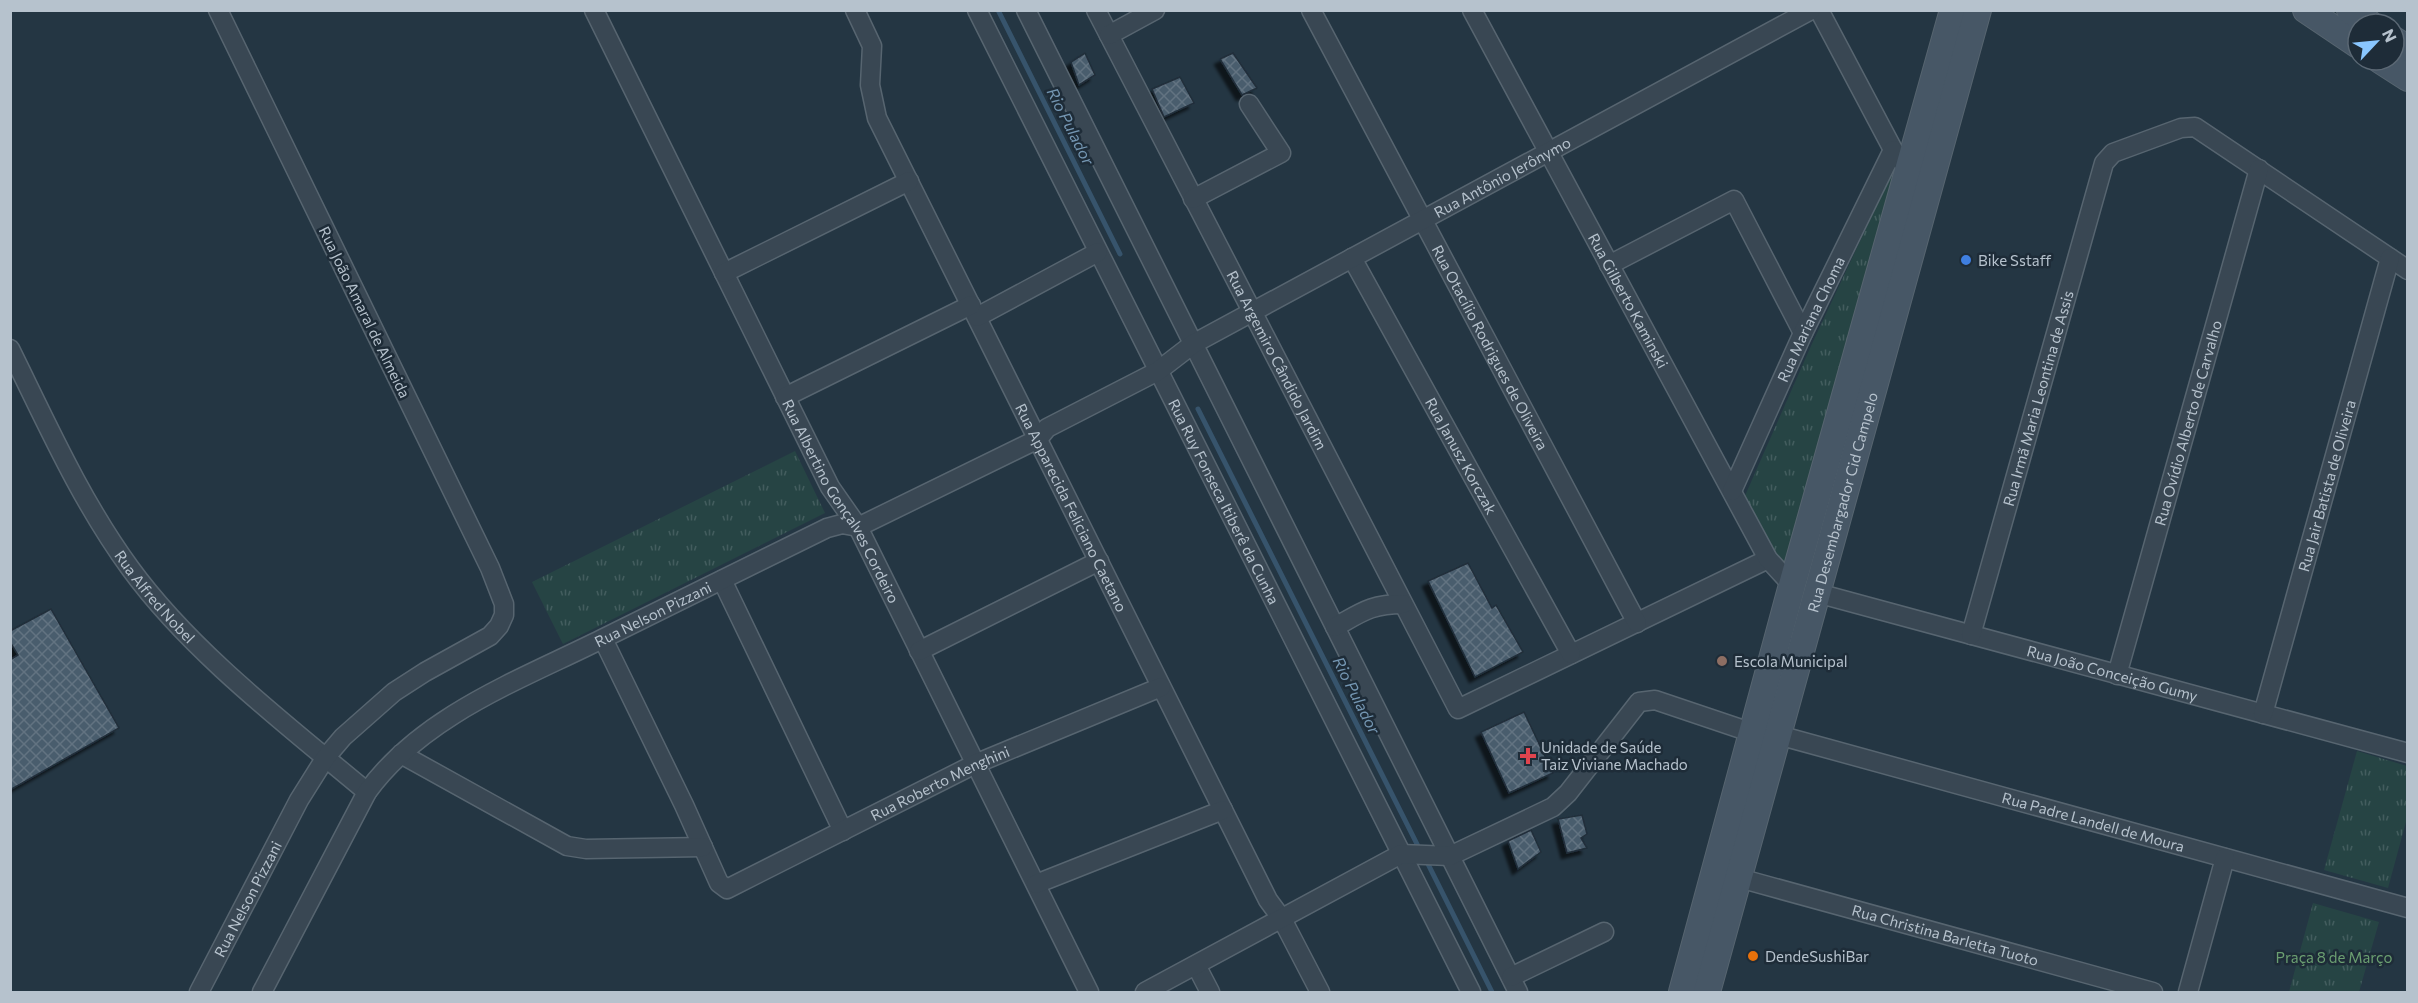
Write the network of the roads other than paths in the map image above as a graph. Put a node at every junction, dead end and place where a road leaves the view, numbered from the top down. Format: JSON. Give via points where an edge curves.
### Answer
{"nodes":[{"id":1,"x":218,"y":10,"type":"edge"},
{"id":2,"x":594,"y":10,"type":"edge"},
{"id":3,"x":855,"y":10,"type":"edge"},
{"id":4,"x":977,"y":10,"type":"edge"},
{"id":5,"x":1026,"y":10,"type":"edge"},
{"id":6,"x":1096,"y":10,"type":"edge"},
{"id":7,"x":1155,"y":10,"type":"edge"},
{"id":8,"x":1311,"y":10,"type":"edge"},
{"id":9,"x":1472,"y":10,"type":"edge"},
{"id":10,"x":1811,"y":10,"type":"edge"},
{"id":11,"x":1819,"y":10,"type":"edge"},
{"id":12,"x":1953,"y":10,"type":"edge"},
{"id":13,"x":1978,"y":10,"type":"edge"},
{"id":14,"x":2306,"y":10,"type":"edge"},
{"id":15,"x":2346,"y":25,"type":"edge"},
{"id":16,"x":1109,"y":35,"type":"junction"},
{"id":17,"x":1249,"y":104,"type":"dead end"},
{"id":18,"x":1893,"y":150,"type":"junction"},
{"id":19,"x":1549,"y":152,"type":"junction"},
{"id":20,"x":2259,"y":169,"type":"junction"},
{"id":21,"x":1907,"y":176,"type":"junction"},
{"id":22,"x":909,"y":182,"type":"junction"},
{"id":23,"x":1193,"y":200,"type":"junction"},
{"id":24,"x":1422,"y":220,"type":"junction"},
{"id":25,"x":1098,"y":252,"type":"junction"},
{"id":26,"x":1352,"y":258,"type":"junction"},
{"id":27,"x":2390,"y":258,"type":"junction"},
{"id":28,"x":1609,"y":265,"type":"junction"},
{"id":29,"x":2408,"y":270,"type":"edge"},
{"id":30,"x":724,"y":273,"type":"junction"},
{"id":31,"x":974,"y":311,"type":"junction"},
{"id":32,"x":1251,"y":313,"type":"junction"},
{"id":33,"x":1803,"y":333,"type":"junction"},
{"id":34,"x":1193,"y":344,"type":"junction"},
{"id":35,"x":10,"y":349,"type":"edge"},
{"id":36,"x":1158,"y":371,"type":"junction"},
{"id":37,"x":785,"y":397,"type":"junction"},
{"id":38,"x":1038,"y":439,"type":"junction"},
{"id":39,"x":1732,"y":491,"type":"junction"},
{"id":40,"x":858,"y":527,"type":"junction"},
{"id":41,"x":1768,"y":559,"type":"junction"},
{"id":42,"x":1099,"y":561,"type":"junction"},
{"id":43,"x":722,"y":580,"type":"junction"},
{"id":44,"x":1792,"y":585,"type":"junction"},
{"id":45,"x":1817,"y":593,"type":"junction"},
{"id":46,"x":1403,"y":604,"type":"junction"},
{"id":47,"x":504,"y":615,"type":"joint"},
{"id":48,"x":1637,"y":623,"type":"junction"},
{"id":49,"x":1335,"y":627,"type":"junction"},
{"id":50,"x":1971,"y":635,"type":"junction"},
{"id":51,"x":603,"y":639,"type":"junction"},
{"id":52,"x":919,"y":651,"type":"junction"},
{"id":53,"x":1571,"y":654,"type":"junction"},
{"id":54,"x":2117,"y":675,"type":"junction"},
{"id":55,"x":1161,"y":687,"type":"junction"},
{"id":56,"x":2263,"y":714,"type":"junction"},
{"id":57,"x":1766,"y":734,"type":"junction"},
{"id":58,"x":2407,"y":752,"type":"edge"},
{"id":59,"x":401,"y":754,"type":"junction"},
{"id":60,"x":326,"y":757,"type":"junction"},
{"id":61,"x":975,"y":764,"type":"junction"},
{"id":62,"x":368,"y":792,"type":"junction"},
{"id":63,"x":1223,"y":810,"type":"junction"},
{"id":64,"x":843,"y":831,"type":"junction"},
{"id":65,"x":703,"y":847,"type":"junction"},
{"id":66,"x":1401,"y":854,"type":"junction"},
{"id":67,"x":1450,"y":856,"type":"junction"},
{"id":68,"x":2225,"y":858,"type":"junction"},
{"id":69,"x":1739,"y":878,"type":"junction"},
{"id":70,"x":1035,"y":884,"type":"junction"},
{"id":71,"x":2408,"y":908,"type":"edge"},
{"id":72,"x":1282,"y":919,"type":"junction"},
{"id":73,"x":1604,"y":932,"type":"dead end"},
{"id":74,"x":1196,"y":965,"type":"junction"},
{"id":75,"x":1515,"y":985,"type":"edge"},
{"id":76,"x":199,"y":993,"type":"edge"},
{"id":77,"x":262,"y":993,"type":"edge"},
{"id":78,"x":1089,"y":993,"type":"edge"},
{"id":79,"x":1145,"y":993,"type":"edge"},
{"id":80,"x":1210,"y":993,"type":"edge"},
{"id":81,"x":1320,"y":993,"type":"edge"},
{"id":82,"x":1471,"y":993,"type":"edge"},
{"id":83,"x":1682,"y":993,"type":"edge"},
{"id":84,"x":1707,"y":993,"type":"edge"},
{"id":85,"x":2153,"y":993,"type":"edge"},
{"id":86,"x":2188,"y":993,"type":"edge"}],
"edges":[{"from":1,"to":47,"type":"street","name":"Rua João Amaral de Almeida","via":[[490,568],[504,604]]},
{"from":2,"to":30,"type":"street","name":"Rua Albertino Gonçalves Cordeiro"},
{"from":3,"to":22,"type":"street","name":"Rua Apparecida Feliciano Caetano","via":[[872,45],[870,85],[874,108]]},
{"from":4,"to":25,"type":"street","name":"Rua Ruy Fonseca Itiberê da Cunha"},
{"from":5,"to":34,"type":"street"},
{"from":6,"to":16,"type":"street","name":"Rua Argemiro Cândido Jardim"},
{"from":7,"to":16,"type":"street"},
{"from":8,"to":24,"type":"street","name":"Rua Otacílio Rodrigues de Oliveira"},
{"from":9,"to":19,"type":"street","name":"Rua Gilberto Kaminski"},
{"from":10,"to":19,"type":"street","name":"Rua Antônio Jerônymo"},
{"from":11,"to":18,"type":"street"},
{"from":12,"to":21,"type":"main road","name":"Rua Desembargador Cid Campelo"},
{"from":13,"to":45,"type":"main road","name":"Rua Desembargador Cid Campelo"},
{"from":14,"to":15,"type":"main road"},
{"from":16,"to":23,"type":"street","name":"Rua Argemiro Cândido Jardim"},
{"from":17,"to":23,"type":"street","via":[[1281,153]]},
{"from":18,"to":21,"type":"street"},
{"from":18,"to":33,"type":"street","name":"Rua Mariana Choma"},
{"from":19,"to":24,"type":"street","name":"Rua Antônio Jerônymo"},
{"from":19,"to":28,"type":"street","name":"Rua Gilberto Kaminski"},
{"from":20,"to":27,"type":"street"},
{"from":20,"to":50,"type":"street","name":"Rua Irmã Maria Leontina de Assis","via":[[2202,130],[2189,126],[2113,153],[2104,163]]},
{"from":20,"to":54,"type":"street","name":"Rua Ovídio Alberto de Carvalho"},
{"from":21,"to":44,"type":"main road","name":"Rua Desembargador Cid Campelo"},
{"from":22,"to":30,"type":"street"},
{"from":22,"to":31,"type":"street","name":"Rua Apparecida Feliciano Caetano"},
{"from":23,"to":32,"type":"street","name":"Rua Argemiro Cândido Jardim"},
{"from":24,"to":26,"type":"street","name":"Rua Antônio Jerônymo"},
{"from":24,"to":48,"type":"street","name":"Rua Otacílio Rodrigues de Oliveira"},
{"from":25,"to":31,"type":"street"},
{"from":25,"to":36,"type":"street","name":"Rua Ruy Fonseca Itiberê da Cunha"},
{"from":26,"to":32,"type":"street","name":"Rua Antônio Jerônymo"},
{"from":26,"to":53,"type":"street","name":"Rua Janusz Korczak"},
{"from":27,"to":29,"type":"street"},
{"from":27,"to":56,"type":"street","name":"Rua Jair Batista de Oliveira"},
{"from":28,"to":33,"type":"street","via":[[1734,200]]},
{"from":28,"to":39,"type":"street","name":"Rua Gilberto Kaminski"},
{"from":30,"to":37,"type":"street","name":"Rua Albertino Gonçalves Cordeiro"},
{"from":31,"to":37,"type":"street"},
{"from":31,"to":38,"type":"street","name":"Rua Apparecida Feliciano Caetano"},
{"from":32,"to":34,"type":"street","name":"Rua Antônio Jerônymo"},
{"from":32,"to":46,"type":"street","name":"Rua Argemiro Cândido Jardim"},
{"from":33,"to":39,"type":"street","name":"Rua Mariana Choma"},
{"from":34,"to":36,"type":"street","name":"Rua Antônio Jerônymo"},
{"from":34,"to":49,"type":"street"},
{"from":35,"to":60,"type":"street","name":"Rua Alfred Nobel","via":[[79,486],[131,570],[185,631]]},
{"from":36,"to":38,"type":"street","name":"Rua Nelson Pizzani","via":[[1047,428]]},
{"from":36,"to":66,"type":"street","name":"Rua Ruy Fonseca Itiberê da Cunha"},
{"from":37,"to":40,"type":"street","name":"Rua Albertino Gonçalves Cordeiro","via":[[830,487]]},
{"from":38,"to":40,"type":"street","name":"Rua Nelson Pizzani"},
{"from":38,"to":42,"type":"street","name":"Rua Apparecida Feliciano Caetano"},
{"from":39,"to":41,"type":"street","name":"Rua Gilberto Kaminski"},
{"from":40,"to":43,"type":"street","name":"Rua Nelson Pizzani","via":[[842,524],[827,528]]},
{"from":40,"to":52,"type":"street","name":"Rua Albertino Gonçalves Cordeiro"},
{"from":41,"to":44,"type":"street","name":"Rua Gilberto Kaminski"},
{"from":41,"to":48,"type":"street"},
{"from":42,"to":52,"type":"street"},
{"from":42,"to":55,"type":"street","name":"Rua Apparecida Feliciano Caetano"},
{"from":43,"to":51,"type":"street","name":"Rua Nelson Pizzani"},
{"from":43,"to":64,"type":"street"},
{"from":44,"to":45,"type":"main road"},
{"from":44,"to":57,"type":"main road","name":"Rua Desembargador Cid Campelo"},
{"from":45,"to":50,"type":"street","name":"Rua João Conceição Gumy"},
{"from":45,"to":57,"type":"main road","name":"Rua Desembargador Cid Campelo"},
{"from":46,"to":49,"type":"street","via":[[1373,606]]},
{"from":46,"to":53,"type":"street","name":"Rua Argemiro Cândido Jardim","via":[[1458,709]]},
{"from":47,"to":60,"type":"street","name":"Rua Nelson Pizzani","via":[[490,636],[394,692]]},
{"from":48,"to":53,"type":"street"},
{"from":49,"to":67,"type":"street"},
{"from":50,"to":54,"type":"street","name":"Rua João Conceição Gumy"},
{"from":51,"to":59,"type":"street","name":"Rua Nelson Pizzani","via":[[465,708]]},
{"from":51,"to":65,"type":"street"},
{"from":52,"to":61,"type":"street","name":"Rua Albertino Gonçalves Cordeiro"},
{"from":54,"to":56,"type":"street","name":"Rua João Conceição Gumy"},
{"from":55,"to":61,"type":"street","name":"Rua Roberto Menghini"},
{"from":55,"to":63,"type":"street","name":"Rua Apparecida Feliciano Caetano"},
{"from":56,"to":58,"type":"street","name":"Rua João Conceição Gumy"},
{"from":57,"to":67,"type":"street","name":"Rua Padre Landell de Moura","via":[[1654,700],[1639,702],[1561,801]]},
{"from":57,"to":68,"type":"street","name":"Rua Padre Landell de Moura"},
{"from":57,"to":69,"type":"main road","name":"Rua Desembargador Cid Campelo"},
{"from":57,"to":83,"type":"main road","name":"Rua Desembargador Cid Campelo"},
{"from":59,"to":62,"type":"street","name":"Rua Nelson Pizzani"},
{"from":59,"to":65,"type":"street","via":[[567,846]]},
{"from":60,"to":62,"type":"street","name":"Rua Alfred Nobel"},
{"from":60,"to":76,"type":"street","name":"Rua Nelson Pizzani","via":[[299,800]]},
{"from":61,"to":64,"type":"street","name":"Rua Roberto Menghini"},
{"from":61,"to":70,"type":"street","name":"Rua Albertino Gonçalves Cordeiro"},
{"from":62,"to":77,"type":"street","name":"Rua Nelson Pizzani"},
{"from":63,"to":70,"type":"street"},
{"from":63,"to":72,"type":"street","name":"Rua Apparecida Feliciano Caetano","via":[[1268,900]]},
{"from":64,"to":65,"type":"street","name":"Rua Roberto Menghini","via":[[731,889],[723,889]]},
{"from":66,"to":67,"type":"street"},
{"from":66,"to":72,"type":"street"},
{"from":66,"to":82,"type":"street","name":"Rua Ruy Fonseca Itiberê da Cunha"},
{"from":67,"to":75,"type":"street"},
{"from":68,"to":71,"type":"street","name":"Rua Padre Landell de Moura"},
{"from":68,"to":86,"type":"street"},
{"from":69,"to":84,"type":"main road","name":"Rua Desembargador Cid Campelo"},
{"from":69,"to":85,"type":"street","name":"Rua Christina Barletta Tuoto"},
{"from":70,"to":78,"type":"street","name":"Rua Albertino Gonçalves Cordeiro"},
{"from":72,"to":74,"type":"street"},
{"from":72,"to":81,"type":"street","name":"Rua Apparecida Feliciano Caetano"},
{"from":73,"to":75,"type":"street"},
{"from":74,"to":79,"type":"street"},
{"from":74,"to":80,"type":"street"}]}
